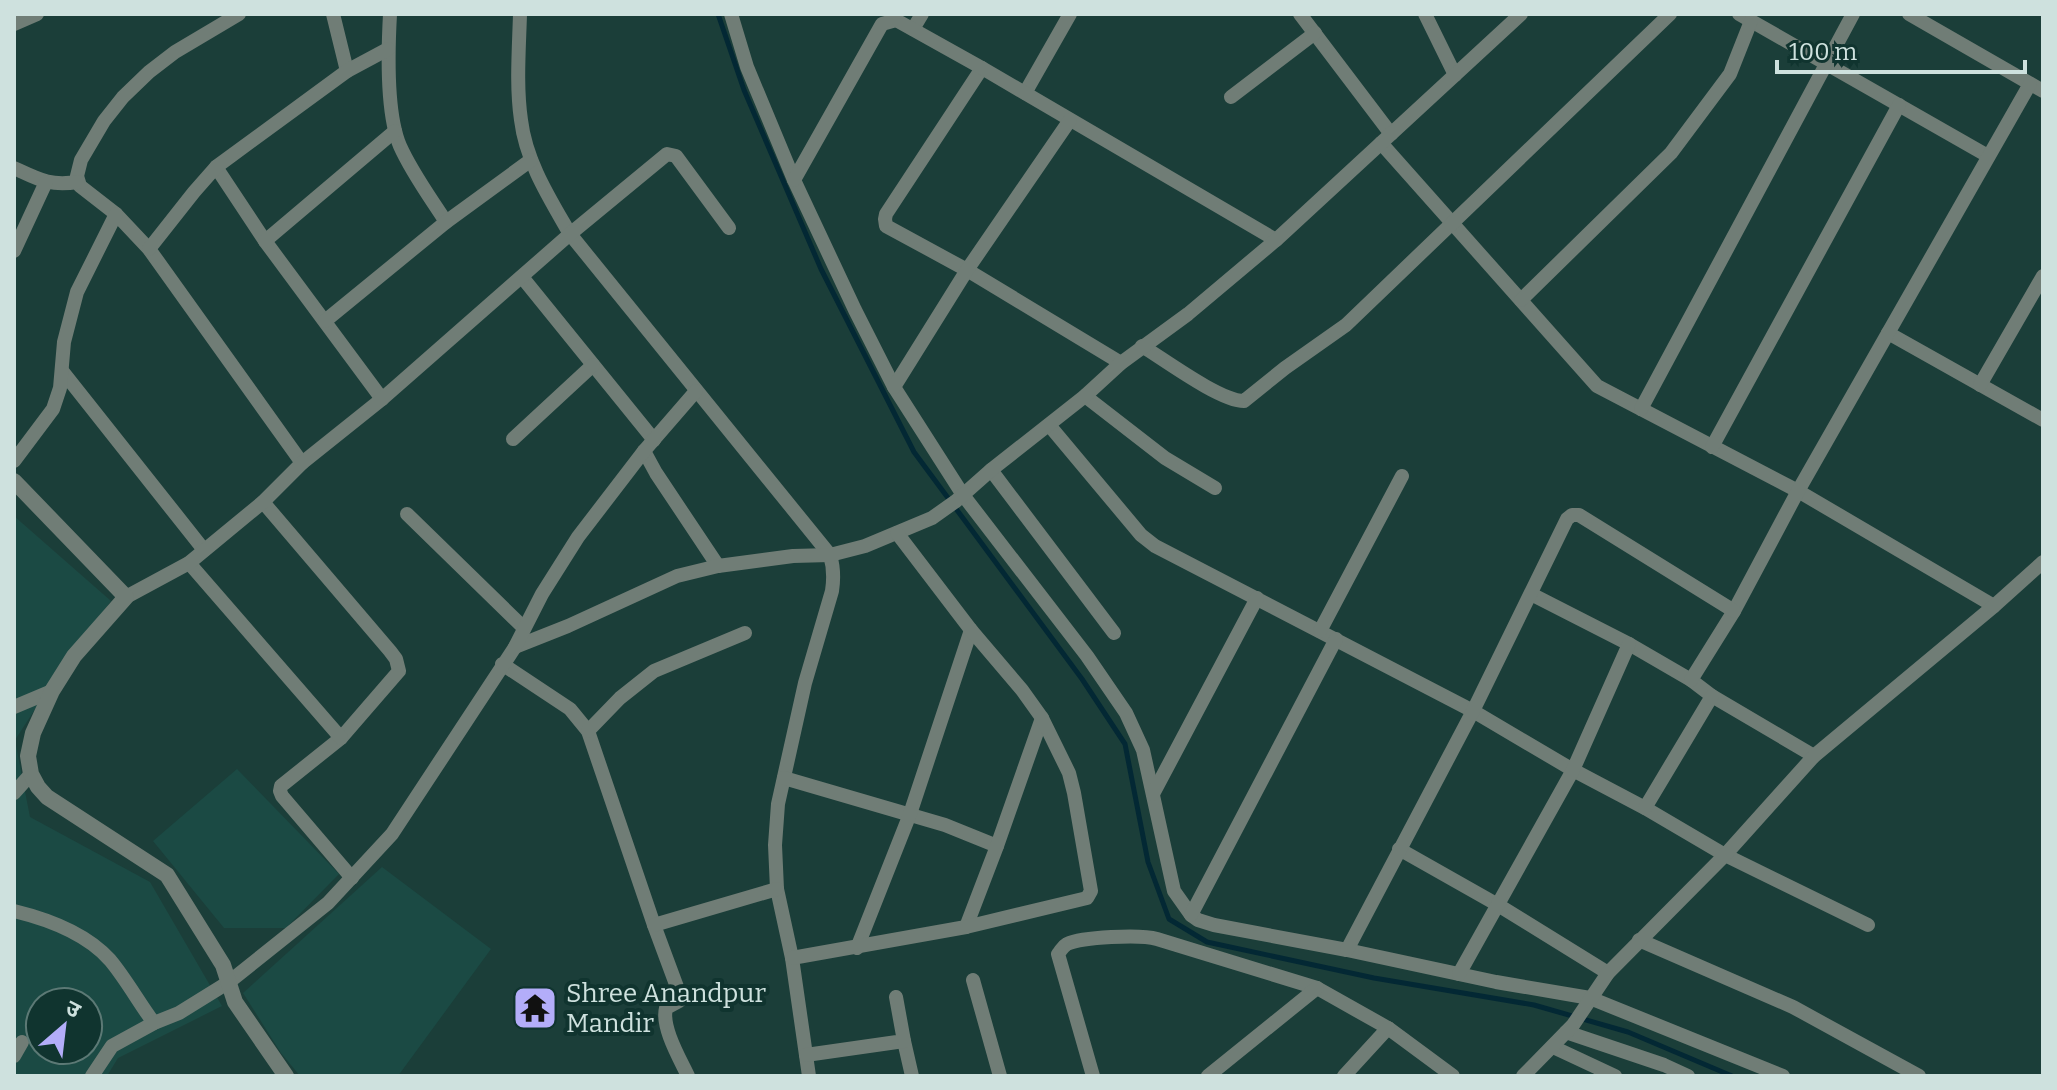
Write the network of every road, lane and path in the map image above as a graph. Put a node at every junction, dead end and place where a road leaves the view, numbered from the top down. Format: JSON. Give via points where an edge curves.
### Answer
{"nodes":[{"id":1,"x":37,"y":14,"type":"edge"},
{"id":2,"x":239,"y":14,"type":"edge"},
{"id":3,"x":333,"y":14,"type":"edge"},
{"id":4,"x":390,"y":14,"type":"edge"},
{"id":5,"x":520,"y":14,"type":"edge"},
{"id":6,"x":731,"y":14,"type":"edge"},
{"id":7,"x":922,"y":14,"type":"edge"},
{"id":8,"x":1070,"y":14,"type":"edge"},
{"id":9,"x":1300,"y":14,"type":"edge"},
{"id":10,"x":1425,"y":14,"type":"edge"},
{"id":11,"x":1521,"y":14,"type":"edge"},
{"id":12,"x":1670,"y":14,"type":"edge"},
{"id":13,"x":1853,"y":14,"type":"edge"},
{"id":14,"x":1909,"y":14,"type":"edge"},
{"id":15,"x":1745,"y":18,"type":"edge"},
{"id":16,"x":14,"y":24,"type":"edge"},
{"id":17,"x":913,"y":29,"type":"junction"},
{"id":18,"x":1315,"y":33,"type":"junction"},
{"id":19,"x":388,"y":49,"type":"junction"},
{"id":20,"x":1827,"y":64,"type":"junction"},
{"id":21,"x":982,"y":68,"type":"junction"},
{"id":22,"x":347,"y":71,"type":"junction"},
{"id":23,"x":1455,"y":75,"type":"junction"},
{"id":24,"x":2036,"y":88,"type":"edge"},
{"id":25,"x":1025,"y":93,"type":"junction"},
{"id":26,"x":1231,"y":97,"type":"dead end"},
{"id":27,"x":1899,"y":105,"type":"junction"},
{"id":28,"x":1070,"y":120,"type":"junction"},
{"id":29,"x":395,"y":131,"type":"junction"},
{"id":30,"x":1386,"y":138,"type":"junction"},
{"id":31,"x":1988,"y":156,"type":"junction"},
{"id":32,"x":531,"y":160,"type":"junction"},
{"id":33,"x":216,"y":167,"type":"junction"},
{"id":34,"x":14,"y":168,"type":"edge"},
{"id":35,"x":794,"y":180,"type":"junction"},
{"id":36,"x":46,"y":182,"type":"junction"},
{"id":37,"x":78,"y":182,"type":"junction"},
{"id":38,"x":116,"y":214,"type":"junction"},
{"id":39,"x":446,"y":222,"type":"junction"},
{"id":40,"x":1452,"y":223,"type":"junction"},
{"id":41,"x":729,"y":228,"type":"dead end"},
{"id":42,"x":570,"y":234,"type":"junction"},
{"id":43,"x":1276,"y":240,"type":"junction"},
{"id":44,"x":265,"y":241,"type":"junction"},
{"id":45,"x":149,"y":249,"type":"junction"},
{"id":46,"x":14,"y":251,"type":"edge"},
{"id":47,"x":967,"y":270,"type":"junction"},
{"id":48,"x":2043,"y":276,"type":"edge"},
{"id":49,"x":522,"y":277,"type":"junction"},
{"id":50,"x":1521,"y":300,"type":"junction"},
{"id":51,"x":325,"y":321,"type":"junction"},
{"id":52,"x":1888,"y":333,"type":"junction"},
{"id":53,"x":1142,"y":346,"type":"junction"},
{"id":54,"x":1121,"y":363,"type":"junction"},
{"id":55,"x":593,"y":365,"type":"junction"},
{"id":56,"x":63,"y":372,"type":"junction"},
{"id":57,"x":1980,"y":385,"type":"junction"},
{"id":58,"x":894,"y":387,"type":"junction"},
{"id":59,"x":696,"y":391,"type":"junction"},
{"id":60,"x":1085,"y":396,"type":"junction"},
{"id":61,"x":382,"y":399,"type":"junction"},
{"id":62,"x":1641,"y":409,"type":"junction"},
{"id":63,"x":2043,"y":420,"type":"edge"},
{"id":64,"x":1049,"y":425,"type":"junction"},
{"id":65,"x":513,"y":439,"type":"dead end"},
{"id":66,"x":649,"y":446,"type":"junction"},
{"id":67,"x":1712,"y":447,"type":"junction"},
{"id":68,"x":14,"y":461,"type":"edge"},
{"id":69,"x":302,"y":463,"type":"junction"},
{"id":70,"x":991,"y":470,"type":"junction"},
{"id":71,"x":1402,"y":476,"type":"dead end"},
{"id":72,"x":14,"y":481,"type":"edge"},
{"id":73,"x":1215,"y":488,"type":"dead end"},
{"id":74,"x":1798,"y":491,"type":"junction"},
{"id":75,"x":960,"y":498,"type":"junction"},
{"id":76,"x":263,"y":502,"type":"junction"},
{"id":77,"x":407,"y":514,"type":"dead end"},
{"id":78,"x":897,"y":533,"type":"junction"},
{"id":79,"x":204,"y":550,"type":"junction"},
{"id":80,"x":830,"y":555,"type":"junction"},
{"id":81,"x":2043,"y":562,"type":"edge"},
{"id":82,"x":189,"y":563,"type":"junction"},
{"id":83,"x":718,"y":566,"type":"junction"},
{"id":84,"x":1531,"y":594,"type":"junction"},
{"id":85,"x":126,"y":597,"type":"junction"},
{"id":86,"x":1257,"y":598,"type":"junction"},
{"id":87,"x":1994,"y":606,"type":"junction"},
{"id":88,"x":1734,"y":611,"type":"junction"},
{"id":89,"x":524,"y":628,"type":"junction"},
{"id":90,"x":971,"y":630,"type":"junction"},
{"id":91,"x":1320,"y":631,"type":"junction"},
{"id":92,"x":745,"y":633,"type":"dead end"},
{"id":93,"x":1114,"y":633,"type":"dead end"},
{"id":94,"x":1336,"y":639,"type":"junction"},
{"id":95,"x":1629,"y":644,"type":"junction"},
{"id":96,"x":515,"y":647,"type":"junction"},
{"id":97,"x":502,"y":664,"type":"junction"},
{"id":98,"x":1691,"y":680,"type":"junction"},
{"id":99,"x":52,"y":691,"type":"junction"},
{"id":100,"x":1712,"y":696,"type":"junction"},
{"id":101,"x":14,"y":707,"type":"edge"},
{"id":102,"x":1473,"y":711,"type":"junction"},
{"id":103,"x":1042,"y":718,"type":"junction"},
{"id":104,"x":588,"y":731,"type":"junction"},
{"id":105,"x":341,"y":738,"type":"junction"},
{"id":106,"x":1814,"y":756,"type":"junction"},
{"id":107,"x":1573,"y":770,"type":"junction"},
{"id":108,"x":31,"y":774,"type":"junction"},
{"id":109,"x":784,"y":778,"type":"junction"},
{"id":110,"x":14,"y":793,"type":"edge"},
{"id":111,"x":1153,"y":794,"type":"junction"},
{"id":112,"x":1645,"y":808,"type":"junction"},
{"id":113,"x":910,"y":814,"type":"junction"},
{"id":114,"x":997,"y":846,"type":"junction"},
{"id":115,"x":1399,"y":849,"type":"junction"},
{"id":116,"x":1725,"y":855,"type":"junction"},
{"id":117,"x":352,"y":878,"type":"junction"},
{"id":118,"x":777,"y":889,"type":"junction"},
{"id":119,"x":1498,"y":905,"type":"junction"},
{"id":120,"x":14,"y":911,"type":"edge"},
{"id":121,"x":1191,"y":915,"type":"junction"},
{"id":122,"x":654,"y":925,"type":"junction"},
{"id":123,"x":1868,"y":925,"type":"dead end"},
{"id":124,"x":966,"y":927,"type":"junction"},
{"id":125,"x":1639,"y":940,"type":"junction"},
{"id":126,"x":857,"y":948,"type":"junction"},
{"id":127,"x":1347,"y":950,"type":"junction"},
{"id":128,"x":792,"y":958,"type":"junction"},
{"id":129,"x":1608,"y":973,"type":"junction"},
{"id":130,"x":1459,"y":974,"type":"junction"},
{"id":131,"x":973,"y":980,"type":"dead end"},
{"id":132,"x":229,"y":982,"type":"junction"},
{"id":133,"x":1317,"y":988,"type":"junction"},
{"id":134,"x":896,"y":997,"type":"dead end"},
{"id":135,"x":1587,"y":1003,"type":"junction"},
{"id":136,"x":154,"y":1023,"type":"junction"},
{"id":137,"x":1388,"y":1028,"type":"junction"},
{"id":138,"x":1569,"y":1028,"type":"junction"},
{"id":139,"x":904,"y":1041,"type":"junction"},
{"id":140,"x":22,"y":1042,"type":"dead end"},
{"id":141,"x":1553,"y":1047,"type":"junction"},
{"id":142,"x":806,"y":1055,"type":"junction"},
{"id":143,"x":14,"y":1056,"type":"edge"},
{"id":144,"x":92,"y":1076,"type":"edge"},
{"id":145,"x":286,"y":1076,"type":"edge"},
{"id":146,"x":688,"y":1076,"type":"edge"},
{"id":147,"x":809,"y":1076,"type":"edge"},
{"id":148,"x":912,"y":1076,"type":"edge"},
{"id":149,"x":1000,"y":1076,"type":"edge"},
{"id":150,"x":1093,"y":1076,"type":"edge"},
{"id":151,"x":1208,"y":1076,"type":"edge"},
{"id":152,"x":1344,"y":1076,"type":"edge"},
{"id":153,"x":1453,"y":1076,"type":"edge"},
{"id":154,"x":1523,"y":1076,"type":"edge"},
{"id":155,"x":1615,"y":1076,"type":"edge"},
{"id":156,"x":1688,"y":1076,"type":"edge"},
{"id":157,"x":1783,"y":1076,"type":"edge"},
{"id":158,"x":1919,"y":1076,"type":"edge"}],
"edges":[{"from":1,"to":16,"type":"street"},
{"from":2,"to":37,"type":"street","via":[[175,52],[123,97],[81,160]]},
{"from":3,"to":22,"type":"street"},
{"from":4,"to":19,"type":"street"},
{"from":5,"to":32,"type":"street","via":[[520,119]]},
{"from":6,"to":35,"type":"street"},
{"from":7,"to":17,"type":"street"},
{"from":8,"to":25,"type":"street"},
{"from":9,"to":18,"type":"street"},
{"from":10,"to":23,"type":"street"},
{"from":11,"to":23,"type":"street"},
{"from":12,"to":40,"type":"street"},
{"from":13,"to":20,"type":"street"},
{"from":14,"to":24,"type":"street"},
{"from":15,"to":20,"type":"street"},
{"from":15,"to":50,"type":"street","via":[[1730,74],[1671,153]]},
{"from":17,"to":21,"type":"street"},
{"from":17,"to":35,"type":"street","via":[[896,20],[882,24]]},
{"from":18,"to":26,"type":"street"},
{"from":18,"to":30,"type":"street"},
{"from":19,"to":22,"type":"street"},
{"from":19,"to":29,"type":"street"},
{"from":20,"to":27,"type":"street"},
{"from":20,"to":62,"type":"street"},
{"from":21,"to":25,"type":"street"},
{"from":21,"to":47,"type":"street","via":[[885,219],[891,230]]},
{"from":22,"to":33,"type":"street"},
{"from":23,"to":30,"type":"street"},
{"from":24,"to":31,"type":"street"},
{"from":25,"to":28,"type":"street"},
{"from":27,"to":31,"type":"street"},
{"from":27,"to":67,"type":"street"},
{"from":28,"to":43,"type":"street"},
{"from":28,"to":47,"type":"street"},
{"from":29,"to":39,"type":"street"},
{"from":29,"to":44,"type":"street"},
{"from":30,"to":40,"type":"street"},
{"from":30,"to":43,"type":"street"},
{"from":31,"to":52,"type":"street"},
{"from":32,"to":39,"type":"street"},
{"from":32,"to":42,"type":"street"},
{"from":33,"to":44,"type":"street"},
{"from":33,"to":45,"type":"street"},
{"from":34,"to":36,"type":"street"},
{"from":35,"to":58,"type":"street"},
{"from":36,"to":37,"type":"street"},
{"from":36,"to":46,"type":"street"},
{"from":37,"to":38,"type":"street"},
{"from":38,"to":45,"type":"street"},
{"from":38,"to":56,"type":"street","via":[[77,292],[64,342]]},
{"from":39,"to":51,"type":"street"},
{"from":40,"to":50,"type":"street"},
{"from":40,"to":53,"type":"street","via":[[1346,325],[1244,401],[1219,394]]},
{"from":41,"to":42,"type":"street","via":[[669,153]]},
{"from":42,"to":49,"type":"street"},
{"from":42,"to":59,"type":"street"},
{"from":43,"to":53,"type":"street"},
{"from":44,"to":51,"type":"street"},
{"from":45,"to":69,"type":"street"},
{"from":47,"to":54,"type":"street"},
{"from":47,"to":58,"type":"street"},
{"from":48,"to":57,"type":"street"},
{"from":49,"to":55,"type":"street"},
{"from":49,"to":61,"type":"street"},
{"from":50,"to":62,"type":"street","via":[[1597,386]]},
{"from":51,"to":61,"type":"street"},
{"from":52,"to":57,"type":"street"},
{"from":52,"to":74,"type":"street"},
{"from":53,"to":54,"type":"street"},
{"from":54,"to":60,"type":"street"},
{"from":55,"to":65,"type":"street"},
{"from":55,"to":66,"type":"street"},
{"from":56,"to":68,"type":"street","via":[[53,409]]},
{"from":56,"to":79,"type":"street"},
{"from":57,"to":63,"type":"street"},
{"from":58,"to":75,"type":"street"},
{"from":59,"to":66,"type":"street"},
{"from":59,"to":80,"type":"street"},
{"from":60,"to":64,"type":"street"},
{"from":60,"to":73,"type":"street","via":[[1165,458]]},
{"from":61,"to":69,"type":"street"},
{"from":62,"to":67,"type":"street"},
{"from":64,"to":70,"type":"street"},
{"from":64,"to":86,"type":"street","via":[[1149,542]]},
{"from":66,"to":83,"type":"street","via":[[656,473]]},
{"from":66,"to":89,"type":"street","via":[[578,537]]},
{"from":67,"to":74,"type":"street"},
{"from":69,"to":76,"type":"street"},
{"from":70,"to":75,"type":"street"},
{"from":70,"to":93,"type":"street"},
{"from":71,"to":91,"type":"street"},
{"from":72,"to":85,"type":"street"},
{"from":74,"to":87,"type":"street"},
{"from":74,"to":88,"type":"street"},
{"from":75,"to":78,"type":"street"},
{"from":75,"to":111,"type":"street","via":[[1114,693],[1143,750]]},
{"from":76,"to":79,"type":"street"},
{"from":76,"to":105,"type":"street","via":[[398,665],[399,671]]},
{"from":77,"to":89,"type":"street"},
{"from":78,"to":80,"type":"street"},
{"from":78,"to":90,"type":"street"},
{"from":79,"to":82,"type":"street"},
{"from":80,"to":83,"type":"street"},
{"from":80,"to":109,"type":"street","via":[[832,591]]},
{"from":81,"to":87,"type":"street"},
{"from":82,"to":85,"type":"street"},
{"from":82,"to":105,"type":"street"},
{"from":83,"to":96,"type":"street","via":[[656,584]]},
{"from":84,"to":88,"type":"street","via":[[1567,519],[1579,515]]},
{"from":84,"to":95,"type":"street"},
{"from":84,"to":102,"type":"street"},
{"from":85,"to":99,"type":"street","via":[[74,656]]},
{"from":86,"to":91,"type":"street"},
{"from":86,"to":111,"type":"street"},
{"from":87,"to":106,"type":"street"},
{"from":88,"to":98,"type":"street"},
{"from":89,"to":96,"type":"street"},
{"from":90,"to":103,"type":"street"},
{"from":90,"to":113,"type":"street"},
{"from":91,"to":94,"type":"street"},
{"from":92,"to":104,"type":"street","via":[[654,671]]},
{"from":94,"to":102,"type":"street"},
{"from":94,"to":121,"type":"street"},
{"from":95,"to":98,"type":"street"},
{"from":95,"to":107,"type":"street"},
{"from":96,"to":97,"type":"street"},
{"from":97,"to":104,"type":"street","via":[[570,709]]},
{"from":97,"to":117,"type":"street","via":[[392,834]]},
{"from":98,"to":100,"type":"street"},
{"from":99,"to":101,"type":"street"},
{"from":99,"to":108,"type":"street","via":[[33,733]]},
{"from":100,"to":106,"type":"street"},
{"from":100,"to":112,"type":"street"},
{"from":102,"to":107,"type":"street"},
{"from":102,"to":115,"type":"street"},
{"from":103,"to":114,"type":"street"},
{"from":103,"to":124,"type":"street","via":[[1069,773],[1091,891],[1087,898]]},
{"from":104,"to":122,"type":"street"},
{"from":105,"to":117,"type":"street","via":[[284,782],[280,791]]},
{"from":106,"to":116,"type":"street"},
{"from":107,"to":112,"type":"street"},
{"from":107,"to":119,"type":"street"},
{"from":108,"to":110,"type":"street"},
{"from":108,"to":132,"type":"street","via":[[47,797],[167,875]]},
{"from":109,"to":113,"type":"street"},
{"from":109,"to":118,"type":"street","via":[[775,845]]},
{"from":111,"to":121,"type":"street","via":[[1174,891]]},
{"from":112,"to":116,"type":"street"},
{"from":113,"to":114,"type":"street"},
{"from":113,"to":126,"type":"street"},
{"from":114,"to":124,"type":"street"},
{"from":115,"to":119,"type":"street"},
{"from":115,"to":127,"type":"street"},
{"from":116,"to":123,"type":"street"},
{"from":116,"to":125,"type":"street"},
{"from":117,"to":132,"type":"street"},
{"from":118,"to":122,"type":"street"},
{"from":118,"to":128,"type":"street"},
{"from":119,"to":129,"type":"street"},
{"from":119,"to":130,"type":"street"},
{"from":120,"to":136,"type":"street","via":[[97,948]]},
{"from":121,"to":127,"type":"street","via":[[1214,925]]},
{"from":122,"to":146,"type":"street","via":[[679,995],[664,1014]]},
{"from":124,"to":126,"type":"street"},
{"from":125,"to":129,"type":"street"},
{"from":125,"to":158,"type":"street","via":[[1793,1007]]},
{"from":126,"to":128,"type":"street"},
{"from":127,"to":130,"type":"street"},
{"from":128,"to":142,"type":"street"},
{"from":129,"to":135,"type":"street"},
{"from":130,"to":135,"type":"street"},
{"from":131,"to":149,"type":"street"},
{"from":132,"to":136,"type":"street"},
{"from":132,"to":145,"type":"street","via":[[235,1002]]},
{"from":133,"to":137,"type":"street"},
{"from":133,"to":150,"type":"street","via":[[1148,936],[1072,943],[1058,954]]},
{"from":133,"to":151,"type":"street"},
{"from":134,"to":139,"type":"street"},
{"from":135,"to":138,"type":"street"},
{"from":135,"to":157,"type":"street"},
{"from":136,"to":144,"type":"street","via":[[112,1046]]},
{"from":137,"to":152,"type":"street"},
{"from":137,"to":153,"type":"street"},
{"from":138,"to":141,"type":"street"},
{"from":138,"to":156,"type":"street"},
{"from":139,"to":142,"type":"street"},
{"from":139,"to":148,"type":"street"},
{"from":140,"to":143,"type":"street"},
{"from":141,"to":154,"type":"street"},
{"from":141,"to":155,"type":"street"},
{"from":142,"to":147,"type":"street"}]}
